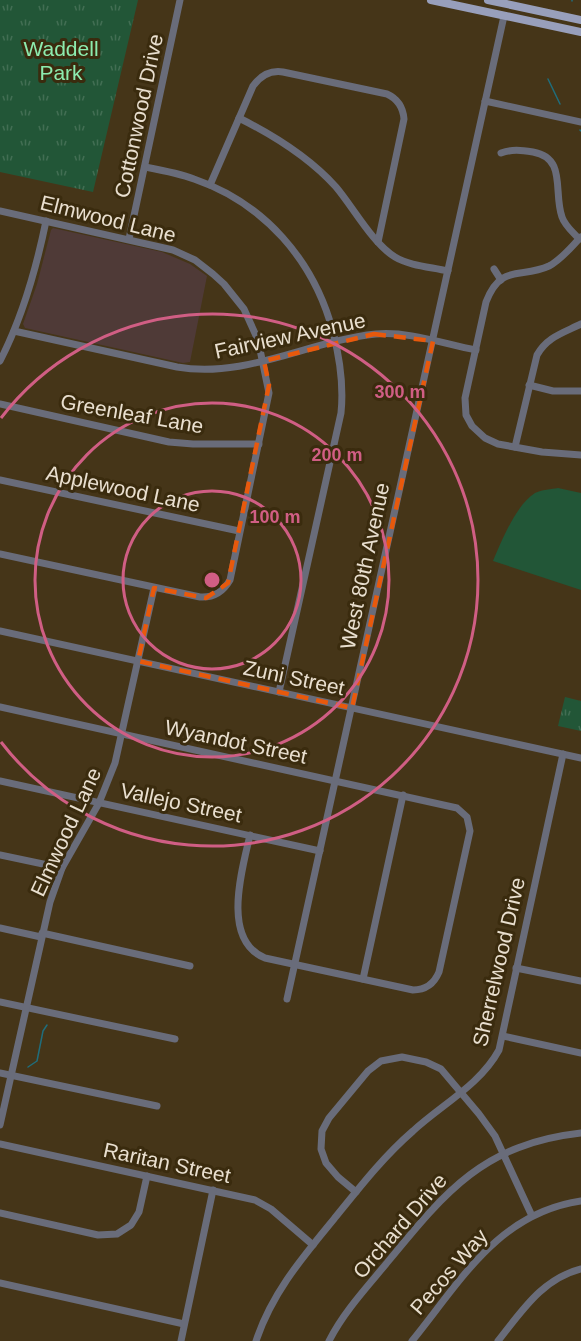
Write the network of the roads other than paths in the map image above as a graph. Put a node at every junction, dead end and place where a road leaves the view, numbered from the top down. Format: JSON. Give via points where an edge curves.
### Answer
{"nodes":[{"id":1,"x":180,"y":0,"type":"edge"},
{"id":2,"x":431,"y":0,"type":"edge"},
{"id":3,"x":488,"y":0,"type":"edge"},
{"id":4,"x":507,"y":2,"type":"edge"},
{"id":5,"x":504,"y":16,"type":"junction"},
{"id":6,"x":581,"y":20,"type":"edge"},
{"id":7,"x":581,"y":32,"type":"edge"},
{"id":8,"x":485,"y":101,"type":"junction"},
{"id":9,"x":239,"y":118,"type":"junction"},
{"id":10,"x":581,"y":122,"type":"edge"},
{"id":11,"x":501,"y":153,"type":"dead end"},
{"id":12,"x":145,"y":167,"type":"junction"},
{"id":13,"x":210,"y":185,"type":"junction"},
{"id":14,"x":0,"y":211,"type":"edge"},
{"id":15,"x":46,"y":221,"type":"junction"},
{"id":16,"x":580,"y":238,"type":"edge"},
{"id":17,"x":129,"y":239,"type":"junction"},
{"id":18,"x":378,"y":242,"type":"junction"},
{"id":19,"x":494,"y":269,"type":"dead end"},
{"id":20,"x":448,"y":271,"type":"junction"},
{"id":21,"x":501,"y":280,"type":"junction"},
{"id":22,"x":581,"y":324,"type":"edge"},
{"id":23,"x":14,"y":331,"type":"junction"},
{"id":24,"x":433,"y":341,"type":"junction"},
{"id":25,"x":336,"y":342,"type":"junction"},
{"id":26,"x":476,"y":350,"type":"junction"},
{"id":27,"x":0,"y":361,"type":"edge"},
{"id":28,"x":264,"y":361,"type":"junction"},
{"id":29,"x":529,"y":385,"type":"junction"},
{"id":30,"x":581,"y":391,"type":"edge"},
{"id":31,"x":0,"y":404,"type":"edge"},
{"id":32,"x":259,"y":444,"type":"junction"},
{"id":33,"x":515,"y":447,"type":"junction"},
{"id":34,"x":581,"y":455,"type":"edge"},
{"id":35,"x":0,"y":480,"type":"edge"},
{"id":36,"x":239,"y":531,"type":"junction"},
{"id":37,"x":0,"y":554,"type":"edge"},
{"id":38,"x":154,"y":588,"type":"junction"},
{"id":39,"x":0,"y":631,"type":"edge"},
{"id":40,"x":138,"y":661,"type":"junction"},
{"id":41,"x":279,"y":692,"type":"junction"},
{"id":42,"x":0,"y":707,"type":"edge"},
{"id":43,"x":352,"y":708,"type":"junction"},
{"id":44,"x":122,"y":734,"type":"junction"},
{"id":45,"x":563,"y":754,"type":"junction"},
{"id":46,"x":581,"y":758,"type":"edge"},
{"id":47,"x":336,"y":780,"type":"junction"},
{"id":48,"x":0,"y":781,"type":"edge"},
{"id":49,"x":403,"y":795,"type":"junction"},
{"id":50,"x":99,"y":802,"type":"junction"},
{"id":51,"x":250,"y":835,"type":"junction"},
{"id":52,"x":320,"y":851,"type":"junction"},
{"id":53,"x":0,"y":855,"type":"edge"},
{"id":54,"x":62,"y":868,"type":"junction"},
{"id":55,"x":0,"y":928,"type":"edge"},
{"id":56,"x":41,"y":935,"type":"junction"},
{"id":57,"x":295,"y":964,"type":"junction"},
{"id":58,"x":190,"y":966,"type":"dead end"},
{"id":59,"x":516,"y":968,"type":"junction"},
{"id":60,"x":363,"y":979,"type":"junction"},
{"id":61,"x":581,"y":981,"type":"edge"},
{"id":62,"x":287,"y":999,"type":"dead end"},
{"id":63,"x":0,"y":1002,"type":"edge"},
{"id":64,"x":26,"y":1008,"type":"junction"},
{"id":65,"x":503,"y":1036,"type":"junction"},
{"id":66,"x":176,"y":1039,"type":"dead end"},
{"id":67,"x":581,"y":1053,"type":"edge"},
{"id":68,"x":0,"y":1073,"type":"edge"},
{"id":69,"x":11,"y":1076,"type":"junction"},
{"id":70,"x":460,"y":1091,"type":"junction"},
{"id":71,"x":158,"y":1106,"type":"dead end"},
{"id":72,"x":0,"y":1125,"type":"edge"},
{"id":73,"x":581,"y":1133,"type":"edge"},
{"id":74,"x":0,"y":1144,"type":"edge"},
{"id":75,"x":503,"y":1154,"type":"junction"},
{"id":76,"x":147,"y":1176,"type":"junction"},
{"id":77,"x":213,"y":1190,"type":"junction"},
{"id":78,"x":356,"y":1192,"type":"junction"},
{"id":79,"x":581,"y":1201,"type":"edge"},
{"id":80,"x":0,"y":1213,"type":"edge"},
{"id":81,"x":532,"y":1215,"type":"junction"},
{"id":82,"x":313,"y":1245,"type":"junction"},
{"id":83,"x":581,"y":1269,"type":"edge"},
{"id":84,"x":0,"y":1283,"type":"edge"},
{"id":85,"x":184,"y":1324,"type":"junction"},
{"id":86,"x":181,"y":1341,"type":"edge"},
{"id":87,"x":255,"y":1341,"type":"edge"},
{"id":88,"x":329,"y":1341,"type":"edge"},
{"id":89,"x":412,"y":1341,"type":"edge"},
{"id":90,"x":498,"y":1341,"type":"edge"}],
"edges":[{"from":1,"to":12,"type":"street","name":"Cottonwood Drive"},
{"from":2,"to":5,"type":"main road"},
{"from":3,"to":4,"type":"main road"},
{"from":4,"to":5,"type":"main road","name":"West 80th Avenue"},
{"from":4,"to":6,"type":"main road"},
{"from":5,"to":7,"type":"main road"},
{"from":5,"to":8,"type":"street","name":"West 80th Avenue"},
{"from":8,"to":10,"type":"street"},
{"from":8,"to":20,"type":"street","name":"West 80th Avenue"},
{"from":9,"to":13,"type":"street"},
{"from":9,"to":18,"type":"street","via":[[274,137],[319,171],[349,202]]},
{"from":9,"to":18,"type":"street","via":[[257,80],[272,71],[387,94],[395,99],[403,110],[404,120]]},
{"from":11,"to":16,"type":"street","via":[[527,151],[551,160],[563,220]]},
{"from":12,"to":13,"type":"street"},
{"from":12,"to":17,"type":"street","name":"Cottonwood Drive"},
{"from":13,"to":25,"type":"street","via":[[255,211],[291,247],[318,290]]},
{"from":14,"to":15,"type":"street","name":"Elmwood Lane"},
{"from":15,"to":17,"type":"street","name":"Elmwood Lane"},
{"from":15,"to":23,"type":"street","via":[[30,289]]},
{"from":16,"to":21,"type":"street","via":[[550,266]]},
{"from":17,"to":28,"type":"street","name":"Elmwood Lane","via":[[173,250],[213,274],[248,315]]},
{"from":18,"to":20,"type":"street","via":[[399,259]]},
{"from":19,"to":21,"type":"street"},
{"from":20,"to":24,"type":"street","name":"West 80th Avenue"},
{"from":21,"to":26,"type":"street","via":[[486,302]]},
{"from":22,"to":29,"type":"street","via":[[542,346]]},
{"from":23,"to":27,"type":"street"},
{"from":23,"to":28,"type":"street","name":"Fairview Avenue","via":[[187,369],[214,370]]},
{"from":24,"to":25,"type":"street","name":"Fairview Avenue","via":[[382,334]]},
{"from":24,"to":26,"type":"street","name":"Fairview Avenue"},
{"from":24,"to":43,"type":"street","name":"West 80th Avenue"},
{"from":25,"to":28,"type":"street","name":"Fairview Avenue"},
{"from":25,"to":41,"type":"street","via":[[342,372],[341,413]]},
{"from":26,"to":33,"type":"street","via":[[465,406],[468,420],[488,440]]},
{"from":28,"to":32,"type":"street","name":"Elmwood Lane","via":[[269,393]]},
{"from":29,"to":30,"type":"street","via":[[553,391]]},
{"from":29,"to":33,"type":"street"},
{"from":31,"to":32,"type":"street","name":"Greenleaf Lane","via":[[170,442]]},
{"from":32,"to":36,"type":"street","name":"Elmwood Lane"},
{"from":33,"to":34,"type":"street"},
{"from":35,"to":36,"type":"street","name":"Applewood Lane"},
{"from":36,"to":38,"type":"street","name":"Elmwood Lane","via":[[230,579],[224,589],[213,596],[200,597]]},
{"from":37,"to":38,"type":"street"},
{"from":38,"to":40,"type":"street","name":"Elmwood Lane"},
{"from":39,"to":40,"type":"street","name":"Zuni Street"},
{"from":40,"to":41,"type":"street","name":"Zuni Street"},
{"from":40,"to":44,"type":"street","name":"Elmwood Lane"},
{"from":41,"to":43,"type":"street","name":"Zuni Street"},
{"from":42,"to":44,"type":"street","name":"Wyandot Street"},
{"from":43,"to":45,"type":"street","name":"Zuni Street"},
{"from":43,"to":47,"type":"street","name":"West 80th Avenue"},
{"from":44,"to":47,"type":"street","name":"Wyandot Street"},
{"from":44,"to":50,"type":"street","name":"Elmwood Lane"},
{"from":45,"to":46,"type":"street","name":"Zuni Street"},
{"from":45,"to":59,"type":"street","name":"Sherrelwood Drive"},
{"from":47,"to":49,"type":"street","name":"Wyandot Street"},
{"from":47,"to":52,"type":"street","name":"West 80th Avenue"},
{"from":48,"to":50,"type":"street","name":"Vallejo Street"},
{"from":49,"to":60,"type":"street"},
{"from":49,"to":60,"type":"street","name":"Wyandot Street","via":[[452,806],[469,822],[469,836],[439,972],[430,986],[413,990]]},
{"from":50,"to":51,"type":"street","name":"Vallejo Street"},
{"from":50,"to":54,"type":"street","name":"Elmwood Lane"},
{"from":51,"to":52,"type":"street","name":"Vallejo Street"},
{"from":51,"to":57,"type":"street","via":[[237,893],[244,939],[258,955]]},
{"from":52,"to":57,"type":"street","name":"West 80th Avenue"},
{"from":53,"to":54,"type":"street"},
{"from":54,"to":56,"type":"street","name":"Elmwood Lane"},
{"from":55,"to":56,"type":"street"},
{"from":56,"to":58,"type":"street"},
{"from":56,"to":64,"type":"street","name":"Elmwood Lane"},
{"from":57,"to":60,"type":"street"},
{"from":57,"to":62,"type":"street","name":"West 80th Avenue"},
{"from":59,"to":61,"type":"street"},
{"from":59,"to":65,"type":"street","name":"Sherrelwood Drive"},
{"from":63,"to":64,"type":"street"},
{"from":64,"to":66,"type":"street"},
{"from":64,"to":69,"type":"street","name":"Elmwood Lane"},
{"from":65,"to":67,"type":"street"},
{"from":65,"to":70,"type":"street","name":"Sherrelwood Drive","via":[[489,1065]]},
{"from":68,"to":69,"type":"street"},
{"from":69,"to":71,"type":"street"},
{"from":69,"to":72,"type":"street","name":"Elmwood Lane"},
{"from":70,"to":75,"type":"street","via":[[488,1126]]},
{"from":70,"to":78,"type":"street","name":"Sherrelwood Drive","via":[[398,1144]]},
{"from":70,"to":78,"type":"street","via":[[441,1069],[426,1062],[391,1058],[368,1071],[326,1124],[321,1140],[326,1163]]},
{"from":73,"to":75,"type":"street","name":"Orchard Drive","via":[[532,1143]]},
{"from":74,"to":76,"type":"street","name":"Raritan Street"},
{"from":75,"to":81,"type":"street"},
{"from":75,"to":88,"type":"street","name":"Orchard Drive","via":[[437,1202],[352,1306]]},
{"from":76,"to":77,"type":"street","name":"Raritan Street"},
{"from":76,"to":80,"type":"street","via":[[139,1212],[131,1225],[117,1234],[98,1234]]},
{"from":77,"to":82,"type":"street","name":"Raritan Street","via":[[262,1203]]},
{"from":77,"to":85,"type":"street"},
{"from":78,"to":82,"type":"street","name":"Sherrelwood Drive"},
{"from":79,"to":81,"type":"street","name":"Pecos Way"},
{"from":81,"to":89,"type":"street","name":"Pecos Way","via":[[491,1244]]},
{"from":82,"to":87,"type":"street","name":"Sherrelwood Drive","via":[[276,1295]]},
{"from":83,"to":90,"type":"street","via":[[545,1286]]},
{"from":84,"to":85,"type":"street"},
{"from":85,"to":86,"type":"street"}]}
